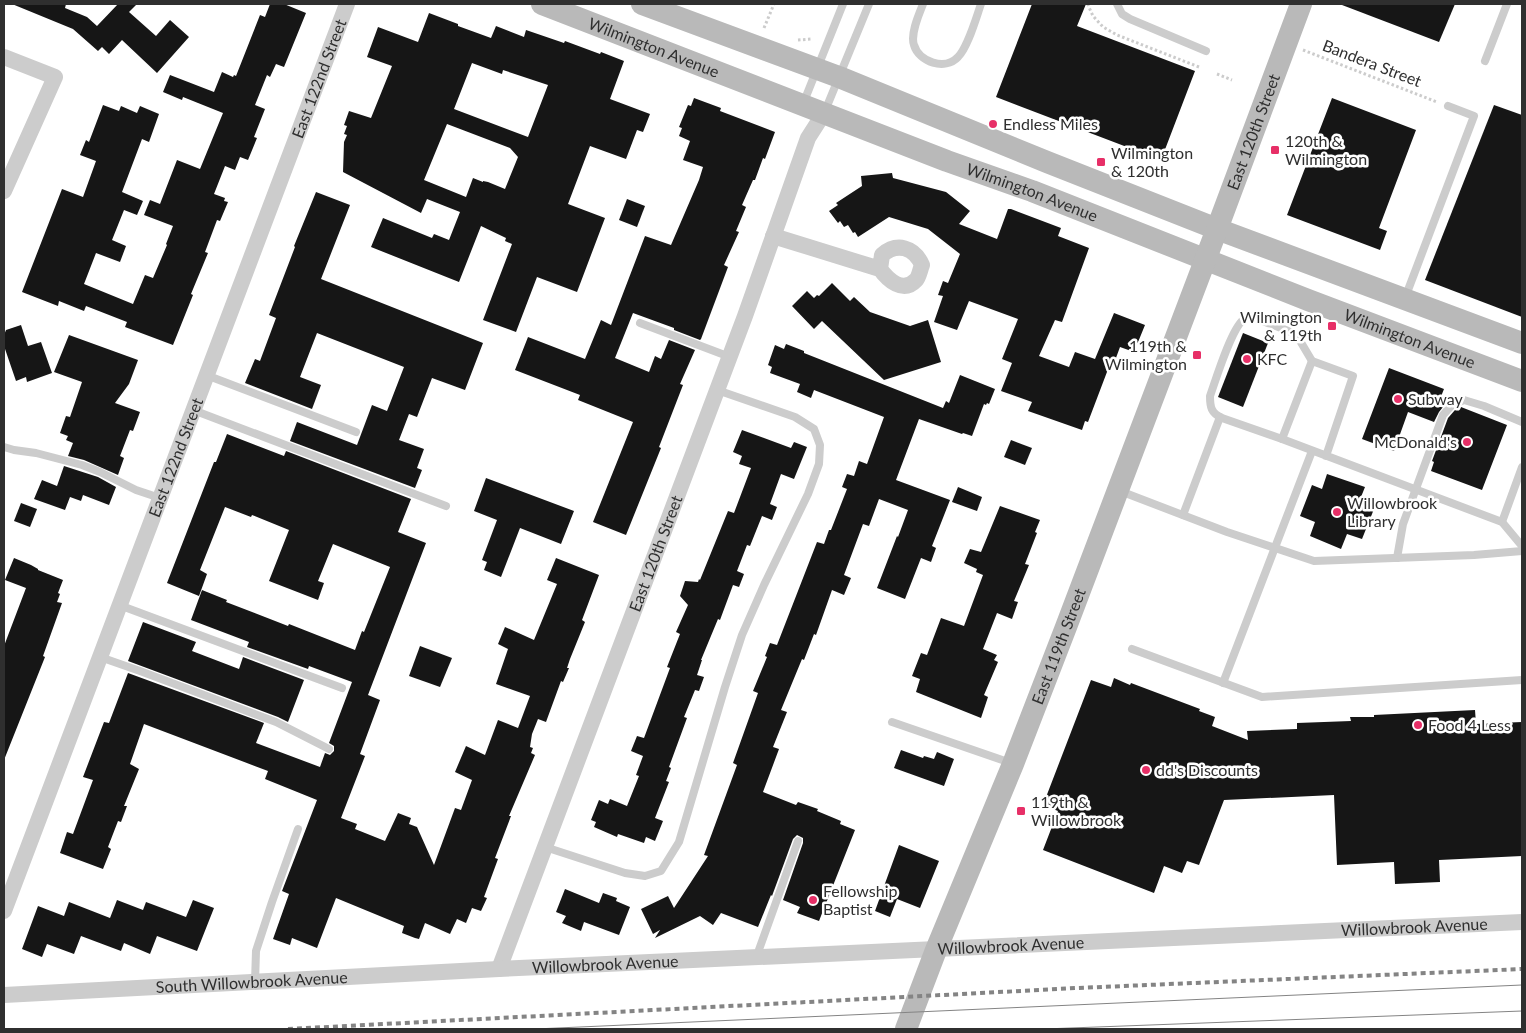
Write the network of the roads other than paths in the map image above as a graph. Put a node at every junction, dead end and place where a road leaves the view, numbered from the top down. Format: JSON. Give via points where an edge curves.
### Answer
{"nodes":[{"id":1,"x":347,"y":4,"type":"edge"},
{"id":2,"x":542,"y":4,"type":"edge"},
{"id":3,"x":642,"y":4,"type":"edge"},
{"id":4,"x":843,"y":4,"type":"edge"},
{"id":5,"x":869,"y":4,"type":"edge"},
{"id":6,"x":923,"y":4,"type":"edge"},
{"id":7,"x":981,"y":4,"type":"edge"},
{"id":8,"x":1117,"y":4,"type":"edge"},
{"id":9,"x":1301,"y":4,"type":"edge"},
{"id":10,"x":1507,"y":4,"type":"edge"},
{"id":11,"x":1206,"y":51,"type":"dead end"},
{"id":12,"x":4,"y":57,"type":"edge"},
{"id":13,"x":1485,"y":61,"type":"dead end"},
{"id":14,"x":817,"y":69,"type":"junction"},
{"id":15,"x":839,"y":78,"type":"junction"},
{"id":16,"x":802,"y":105,"type":"junction"},
{"id":17,"x":1448,"y":106,"type":"road end"},
{"id":18,"x":824,"y":113,"type":"junction"},
{"id":19,"x":808,"y":138,"type":"junction"},
{"id":20,"x":4,"y":191,"type":"edge"},
{"id":21,"x":1217,"y":229,"type":"junction"},
{"id":22,"x":773,"y":236,"type":"junction"},
{"id":23,"x":1206,"y":259,"type":"junction"},
{"id":24,"x":880,"y":269,"type":"dead end"},
{"id":25,"x":1404,"y":299,"type":"junction"},
{"id":26,"x":640,"y":323,"type":"dead end"},
{"id":27,"x":1522,"y":343,"type":"edge"},
{"id":28,"x":730,"y":357,"type":"junction"},
{"id":29,"x":1312,"y":360,"type":"junction"},
{"id":30,"x":206,"y":375,"type":"junction"},
{"id":31,"x":1522,"y":381,"type":"edge"},
{"id":32,"x":717,"y":390,"type":"junction"},
{"id":33,"x":193,"y":410,"type":"junction"},
{"id":34,"x":1220,"y":417,"type":"junction"},
{"id":35,"x":1522,"y":422,"type":"edge"},
{"id":36,"x":356,"y":432,"type":"dead end"},
{"id":37,"x":1282,"y":439,"type":"junction"},
{"id":38,"x":4,"y":447,"type":"edge"},
{"id":39,"x":1312,"y":451,"type":"junction"},
{"id":40,"x":1326,"y":456,"type":"junction"},
{"id":41,"x":1522,"y":466,"type":"edge"},
{"id":42,"x":1415,"y":488,"type":"junction"},
{"id":43,"x":1118,"y":491,"type":"junction"},
{"id":44,"x":160,"y":498,"type":"junction"},
{"id":45,"x":446,"y":506,"type":"dead end"},
{"id":46,"x":1183,"y":515,"type":"junction"},
{"id":47,"x":1502,"y":522,"type":"junction"},
{"id":48,"x":1522,"y":546,"type":"edge"},
{"id":49,"x":1274,"y":547,"type":"junction"},
{"id":50,"x":1522,"y":551,"type":"edge"},
{"id":51,"x":1397,"y":558,"type":"junction"},
{"id":52,"x":119,"y":605,"type":"junction"},
{"id":53,"x":1132,"y":649,"type":"dead end"},
{"id":54,"x":100,"y":657,"type":"junction"},
{"id":55,"x":1522,"y":680,"type":"edge"},
{"id":56,"x":1223,"y":683,"type":"junction"},
{"id":57,"x":342,"y":688,"type":"dead end"},
{"id":58,"x":892,"y":722,"type":"dead end"},
{"id":59,"x":329,"y":749,"type":"dead end"},
{"id":60,"x":1013,"y":764,"type":"junction"},
{"id":61,"x":298,"y":829,"type":"dead end"},
{"id":62,"x":798,"y":841,"type":"dead end"},
{"id":63,"x":545,"y":847,"type":"junction"},
{"id":64,"x":4,"y":911,"type":"edge"},
{"id":65,"x":1522,"y":922,"type":"edge"},
{"id":66,"x":936,"y":950,"type":"junction"},
{"id":67,"x":756,"y":958,"type":"junction"},
{"id":68,"x":499,"y":969,"type":"junction"},
{"id":69,"x":255,"y":982,"type":"junction"},
{"id":70,"x":4,"y":995,"type":"edge"},
{"id":71,"x":906,"y":1029,"type":"edge"}],
"edges":[{"from":1,"to":30,"type":"street","name":"East 122nd Street"},
{"from":2,"to":16,"type":"main road","name":"Wilmington Avenue"},
{"from":3,"to":14,"type":"main road","name":"Wilmington Avenue"},
{"from":4,"to":14,"type":"lane"},
{"from":5,"to":15,"type":"lane"},
{"from":6,"to":7,"type":"lane","via":[[913,44],[921,56],[935,63],[948,64],[958,58],[964,48]]},
{"from":8,"to":11,"type":"lane","via":[[1122,14],[1130,19]]},
{"from":9,"to":21,"type":"main road","name":"East 120th Street"},
{"from":10,"to":13,"type":"lane"},
{"from":12,"to":20,"type":"street","via":[[54,77]]},
{"from":14,"to":15,"type":"main road","name":"Wilmington Avenue"},
{"from":14,"to":16,"type":"lane"},
{"from":15,"to":18,"type":"lane"},
{"from":15,"to":21,"type":"main road","name":"Wilmington Avenue"},
{"from":16,"to":18,"type":"main road","name":"Wilmington Avenue"},
{"from":16,"to":19,"type":"street","name":"East 120th Street"},
{"from":17,"to":25,"type":"lane","via":[[1474,116]]},
{"from":18,"to":19,"type":"street","name":"East 120th Street"},
{"from":18,"to":23,"type":"main road","name":"Wilmington Avenue"},
{"from":19,"to":22,"type":"street","name":"East 120th Street"},
{"from":21,"to":23,"type":"main road","name":"East 120th Street"},
{"from":21,"to":25,"type":"main road","name":"Wilmington Avenue"},
{"from":22,"to":24,"type":"street"},
{"from":22,"to":28,"type":"street","name":"East 120th Street"},
{"from":23,"to":31,"type":"main road","name":"Wilmington Avenue"},
{"from":23,"to":43,"type":"main road","name":"East 119th Street"},
{"from":25,"to":27,"type":"main road","name":"Wilmington Avenue"},
{"from":26,"to":28,"type":"lane"},
{"from":28,"to":32,"type":"street","name":"East 120th Street"},
{"from":29,"to":34,"type":"lane","via":[[1296,334],[1250,316],[1244,318],[1232,338],[1210,396],[1210,406]]},
{"from":29,"to":37,"type":"lane"},
{"from":29,"to":40,"type":"lane","via":[[1353,376]]},
{"from":30,"to":33,"type":"street","name":"East 122nd Street"},
{"from":30,"to":36,"type":"lane"},
{"from":32,"to":63,"type":"street","name":"East 120th Street"},
{"from":32,"to":63,"type":"lane","via":[[795,417],[814,429],[820,445],[819,464],[742,635],[679,842],[661,870],[645,876],[625,873]]},
{"from":33,"to":44,"type":"street","name":"East 122nd Street"},
{"from":33,"to":45,"type":"lane"},
{"from":34,"to":37,"type":"lane"},
{"from":34,"to":46,"type":"lane"},
{"from":35,"to":42,"type":"lane","via":[[1464,400],[1452,405],[1443,415]]},
{"from":37,"to":39,"type":"lane"},
{"from":38,"to":44,"type":"lane","via":[[82,465]]},
{"from":39,"to":40,"type":"lane"},
{"from":39,"to":49,"type":"lane"},
{"from":40,"to":42,"type":"lane"},
{"from":41,"to":47,"type":"lane"},
{"from":42,"to":47,"type":"lane"},
{"from":42,"to":51,"type":"lane"},
{"from":43,"to":46,"type":"lane"},
{"from":43,"to":60,"type":"main road","name":"East 119th Street"},
{"from":44,"to":52,"type":"street","name":"East 122nd Street"},
{"from":46,"to":49,"type":"lane"},
{"from":47,"to":48,"type":"lane"},
{"from":49,"to":51,"type":"lane","via":[[1314,562]]},
{"from":49,"to":56,"type":"lane"},
{"from":50,"to":51,"type":"lane"},
{"from":52,"to":54,"type":"street","name":"East 122nd Street"},
{"from":52,"to":57,"type":"lane"},
{"from":53,"to":56,"type":"lane"},
{"from":54,"to":59,"type":"lane","via":[[276,722]]},
{"from":54,"to":64,"type":"street","name":"East 122nd Street"},
{"from":55,"to":56,"type":"lane","via":[[1262,697]]},
{"from":58,"to":60,"type":"lane"},
{"from":60,"to":66,"type":"main road","name":"East 119th Street"},
{"from":61,"to":69,"type":"lane","via":[[256,951]]},
{"from":62,"to":67,"type":"lane"},
{"from":63,"to":68,"type":"street","name":"East 120th Street"},
{"from":65,"to":66,"type":"street","name":"Willowbrook Avenue"},
{"from":66,"to":67,"type":"street","name":"Willowbrook Avenue"},
{"from":66,"to":71,"type":"main road","name":"East 119th Street"},
{"from":67,"to":68,"type":"street","name":"Willowbrook Avenue"},
{"from":68,"to":69,"type":"street","name":"South Willowbrook Avenue"},
{"from":69,"to":70,"type":"street","name":"South Willowbrook Avenue"}]}
